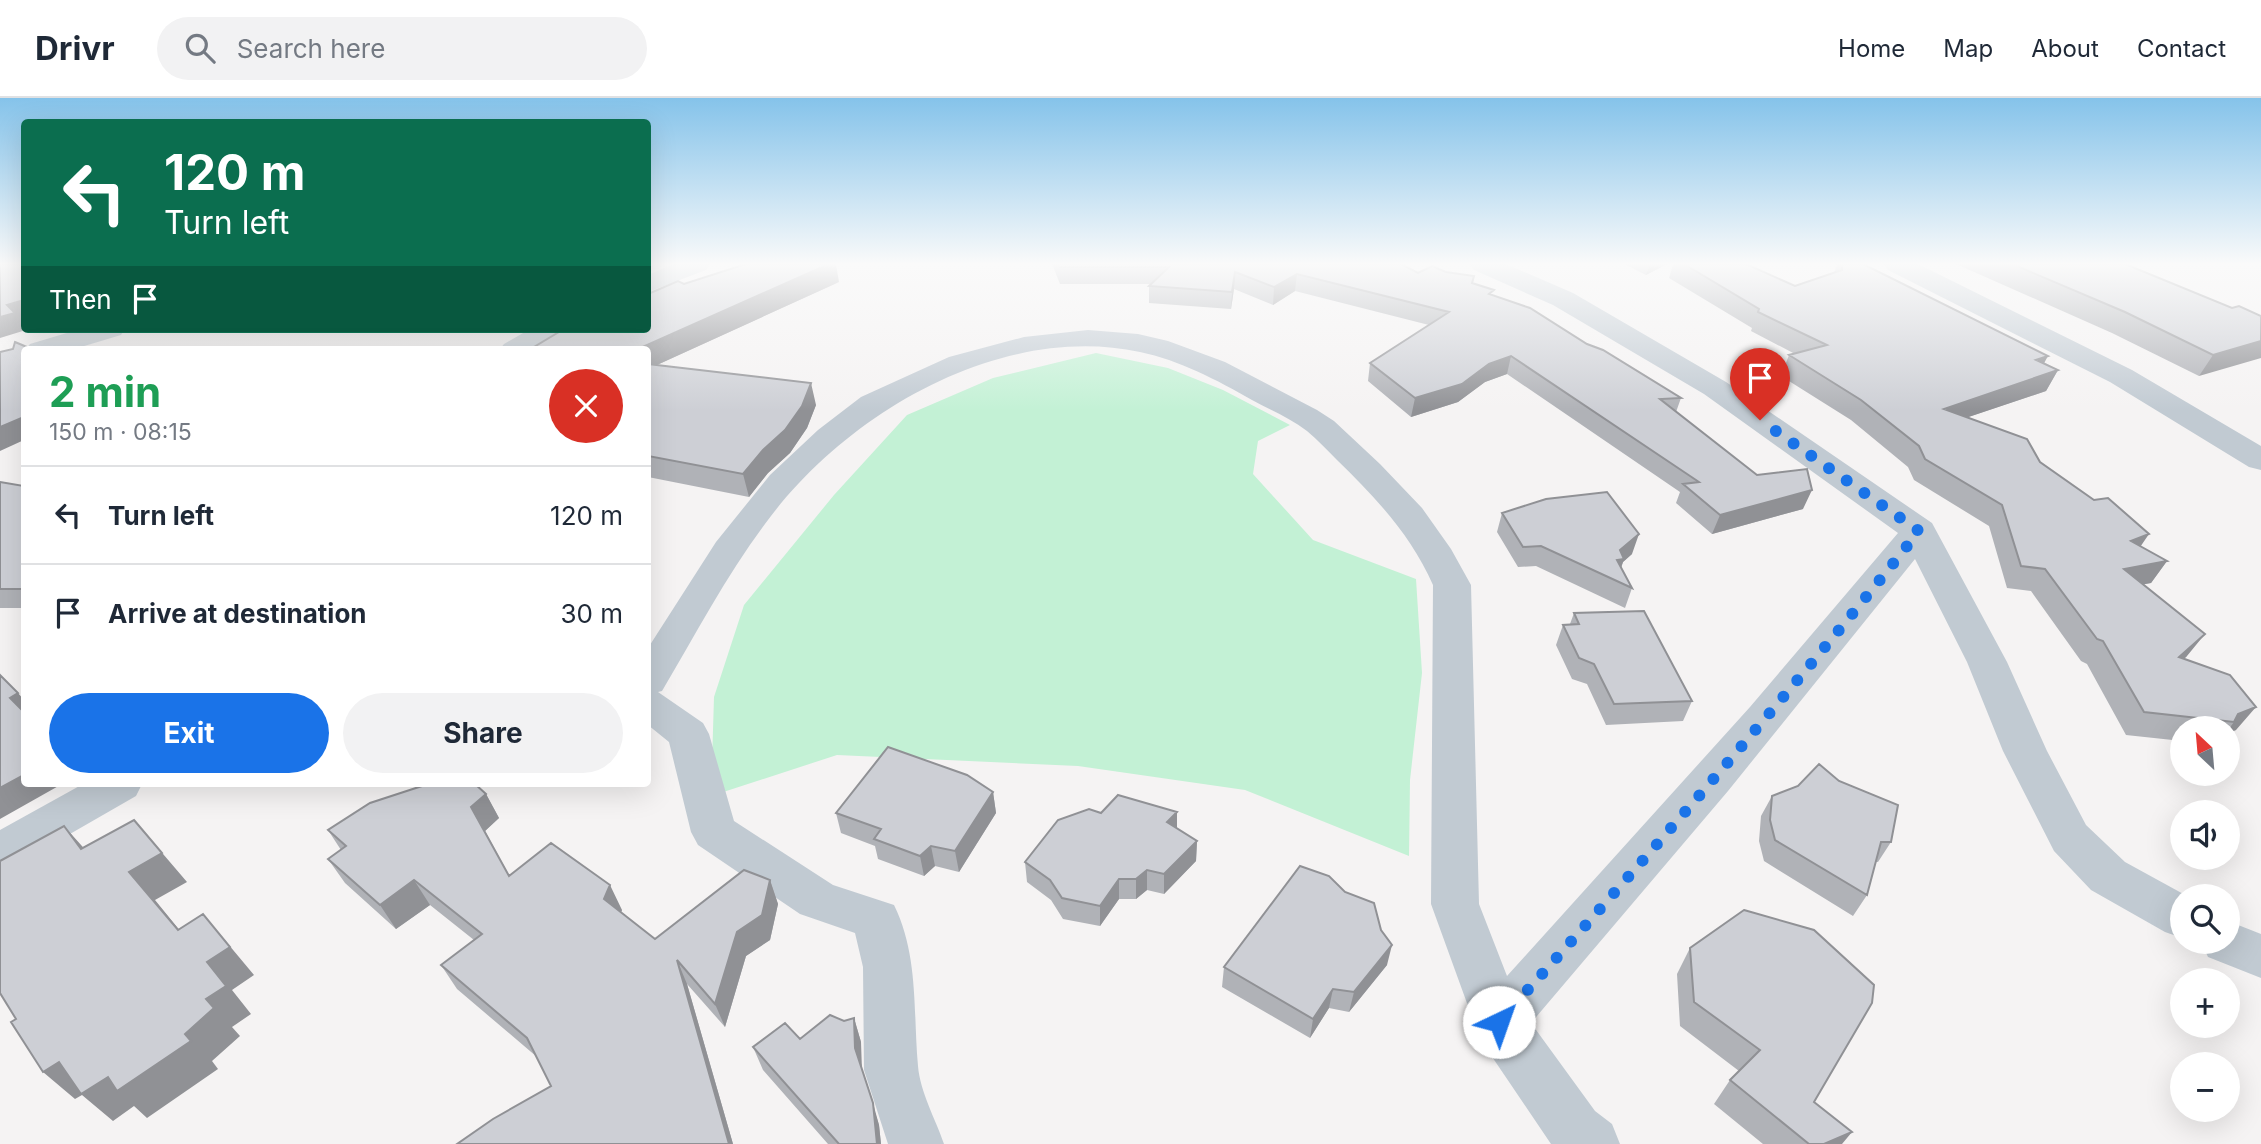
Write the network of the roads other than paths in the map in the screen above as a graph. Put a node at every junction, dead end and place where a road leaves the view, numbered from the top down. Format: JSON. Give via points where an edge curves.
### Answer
{"nodes":[{"id":1,"x":1587,"y":313,"type":"edge"},
{"id":2,"x":1995,"y":313,"type":"edge"},
{"id":3,"x":97,"y":333,"type":"edge"},
{"id":4,"x":544,"y":333,"type":"edge"},
{"id":5,"x":54,"y":346,"type":"edge"},
{"id":6,"x":521,"y":346,"type":"edge"},
{"id":7,"x":2261,"y":460,"type":"edge"},
{"id":8,"x":1919,"y":531,"type":"junction"},
{"id":9,"x":651,"y":676,"type":"edge"},
{"id":10,"x":651,"y":706,"type":"edge"},
{"id":11,"x":115,"y":787,"type":"edge"},
{"id":12,"x":0,"y":852,"type":"edge"},
{"id":13,"x":2170,"y":910,"type":"edge"},
{"id":14,"x":2240,"y":948,"type":"edge"},
{"id":15,"x":2261,"y":956,"type":"edge"},
{"id":16,"x":1499,"y":1022,"type":"junction"},
{"id":17,"x":916,"y":1144,"type":"edge"},
{"id":18,"x":1592,"y":1144,"type":"edge"}],
"edges":[{"from":1,"to":8,"type":"street","via":[[1715,388]]},
{"from":2,"to":7,"type":"street","via":[[2121,376]]},
{"from":3,"to":5,"type":"street"},
{"from":4,"to":6,"type":"street"},
{"from":8,"to":13,"type":"street","via":[[2070,838],[2108,876]]},
{"from":8,"to":16,"type":"street","via":[[1756,730]]},
{"from":9,"to":16,"type":"street","via":[[761,506],[870,405],[938,372],[1006,350],[1061,339],[1122,340],[1185,357],[1317,423],[1406,510],[1440,557],[1452,585],[1455,904]]},
{"from":10,"to":17,"type":"street","via":[[688,734],[714,832],[817,900],[877,919],[888,967],[891,1070]]},
{"from":11,"to":12,"type":"street"},
{"from":14,"to":15,"type":"street"},
{"from":16,"to":18,"type":"street","via":[[1576,1130]]}]}
